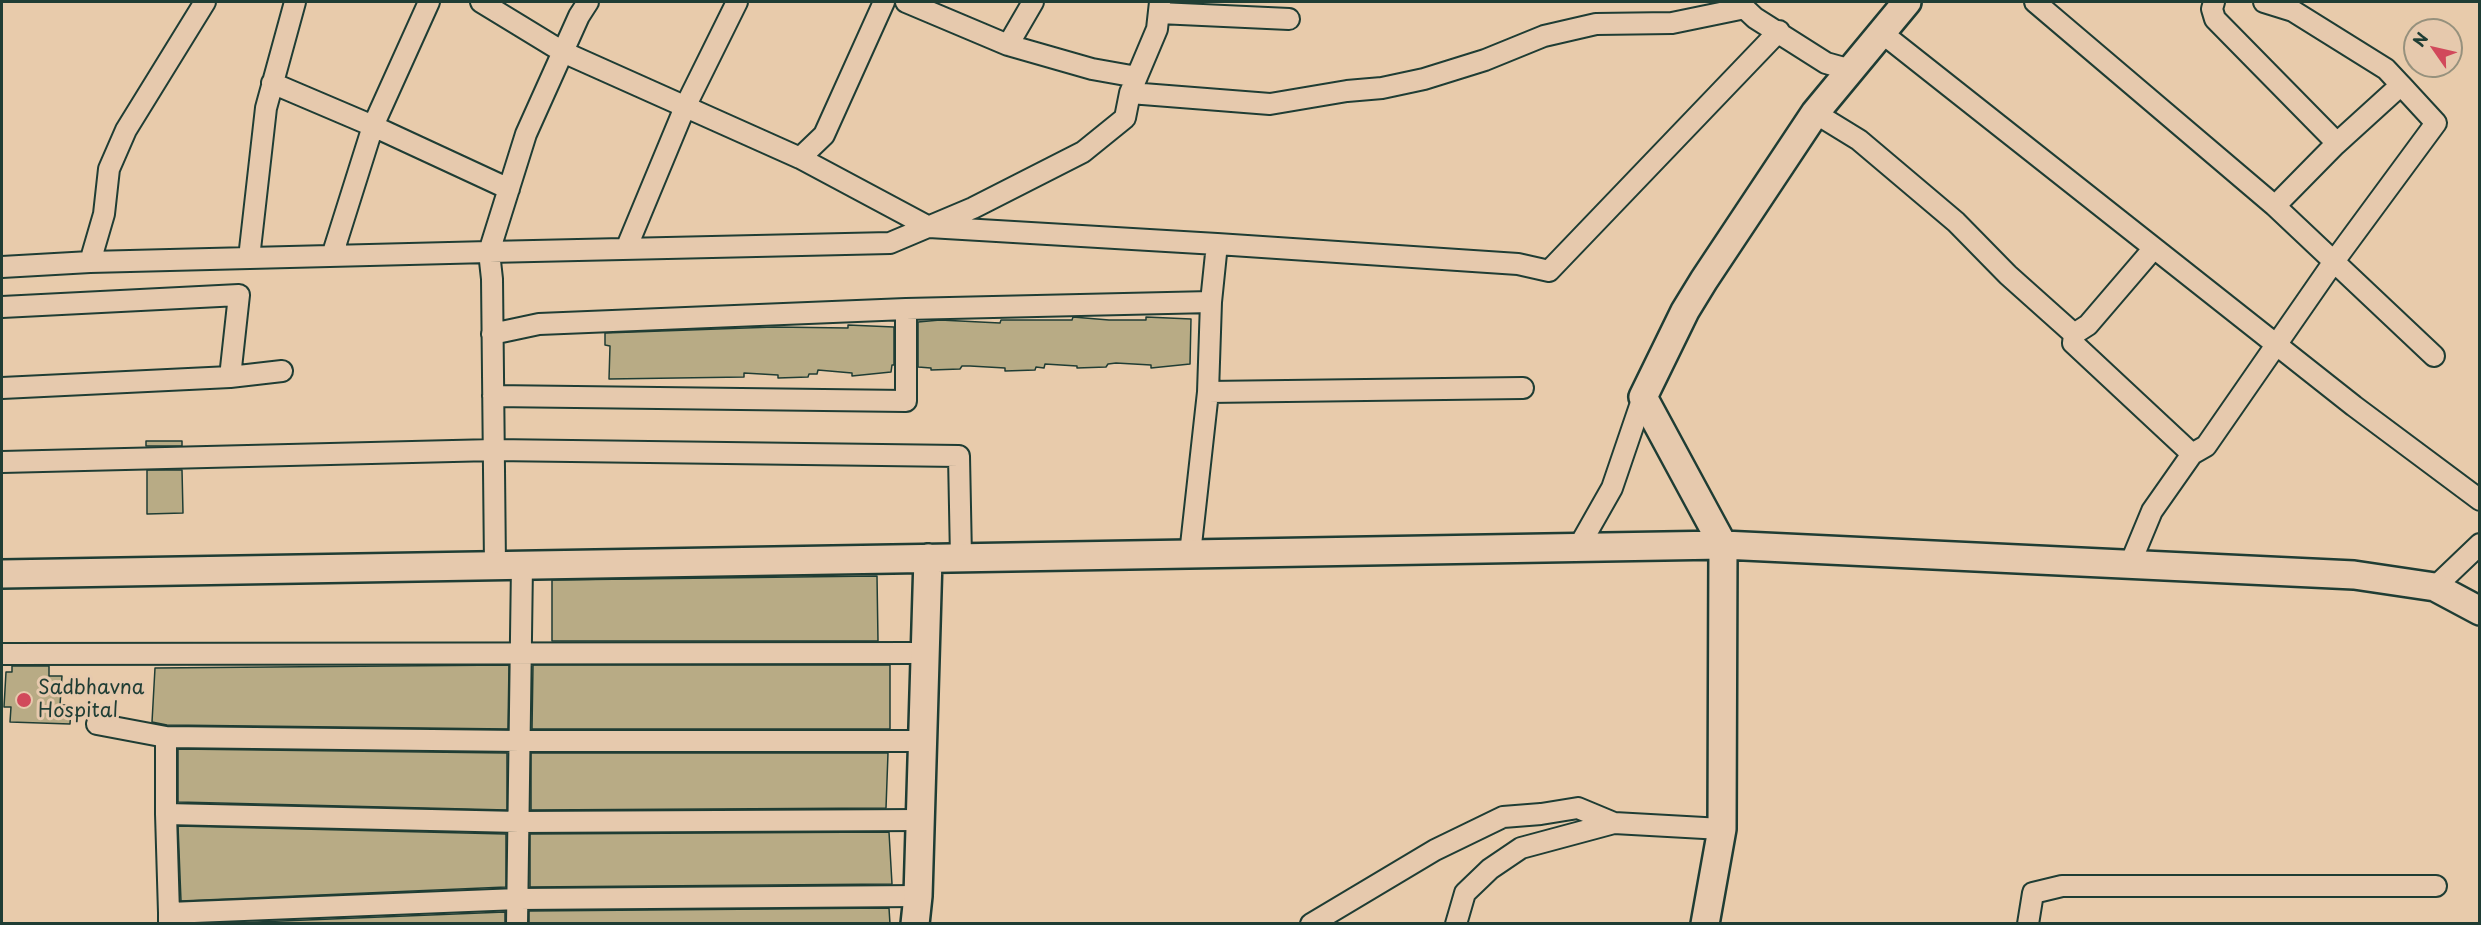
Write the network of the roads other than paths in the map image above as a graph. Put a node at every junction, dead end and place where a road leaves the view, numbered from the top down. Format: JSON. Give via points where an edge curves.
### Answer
{"nodes":[{"id":1,"x":205,"y":2,"type":"edge"},
{"id":2,"x":295,"y":2,"type":"edge"},
{"id":3,"x":429,"y":2,"type":"edge"},
{"id":4,"x":481,"y":2,"type":"edge"},
{"id":5,"x":588,"y":2,"type":"edge"},
{"id":6,"x":737,"y":2,"type":"edge"},
{"id":7,"x":884,"y":2,"type":"edge"},
{"id":8,"x":906,"y":2,"type":"edge"},
{"id":9,"x":1033,"y":2,"type":"edge"},
{"id":10,"x":1907,"y":2,"type":"edge"},
{"id":11,"x":2035,"y":2,"type":"edge"},
{"id":12,"x":2214,"y":2,"type":"edge"},
{"id":13,"x":2264,"y":2,"type":"edge"},
{"id":14,"x":1741,"y":5,"type":"edge"},
{"id":15,"x":1160,"y":7,"type":"edge"},
{"id":16,"x":1289,"y":20,"type":"dead end"},
{"id":17,"x":1779,"y":31,"type":"junction"},
{"id":18,"x":1882,"y":33,"type":"junction"},
{"id":19,"x":1008,"y":45,"type":"junction"},
{"id":20,"x":563,"y":52,"type":"junction"},
{"id":21,"x":1851,"y":70,"type":"junction"},
{"id":22,"x":272,"y":83,"type":"junction"},
{"id":23,"x":1133,"y":85,"type":"junction"},
{"id":24,"x":2401,"y":85,"type":"junction"},
{"id":25,"x":685,"y":107,"type":"junction"},
{"id":26,"x":1815,"y":113,"type":"junction"},
{"id":27,"x":373,"y":126,"type":"junction"},
{"id":28,"x":2335,"y":145,"type":"junction"},
{"id":29,"x":800,"y":158,"type":"junction"},
{"id":30,"x":509,"y":189,"type":"junction"},
{"id":31,"x":2275,"y":206,"type":"junction"},
{"id":32,"x":929,"y":227,"type":"junction"},
{"id":33,"x":1217,"y":244,"type":"junction"},
{"id":34,"x":2154,"y":248,"type":"junction"},
{"id":35,"x":626,"y":249,"type":"junction"},
{"id":36,"x":489,"y":252,"type":"junction"},
{"id":37,"x":333,"y":256,"type":"junction"},
{"id":38,"x":249,"y":258,"type":"junction"},
{"id":39,"x":2335,"y":260,"type":"junction"},
{"id":40,"x":90,"y":262,"type":"junction"},
{"id":41,"x":2,"y":267,"type":"edge"},
{"id":42,"x":1211,"y":302,"type":"junction"},
{"id":43,"x":2,"y":307,"type":"edge"},
{"id":44,"x":906,"y":309,"type":"junction"},
{"id":45,"x":492,"y":334,"type":"junction"},
{"id":46,"x":2074,"y":334,"type":"junction"},
{"id":47,"x":2277,"y":346,"type":"junction"},
{"id":48,"x":2434,"y":356,"type":"dead end"},
{"id":49,"x":282,"y":371,"type":"dead end"},
{"id":50,"x":230,"y":377,"type":"junction"},
{"id":51,"x":2,"y":388,"type":"edge"},
{"id":52,"x":1523,"y":388,"type":"dead end"},
{"id":53,"x":1208,"y":392,"type":"junction"},
{"id":54,"x":493,"y":396,"type":"junction"},
{"id":55,"x":1643,"y":396,"type":"junction"},
{"id":56,"x":494,"y":450,"type":"junction"},
{"id":57,"x":2192,"y":454,"type":"junction"},
{"id":58,"x":2,"y":462,"type":"edge"},
{"id":59,"x":2480,"y":500,"type":"edge"},
{"id":60,"x":2480,"y":544,"type":"edge"},
{"id":61,"x":1723,"y":545,"type":"junction"},
{"id":62,"x":1578,"y":548,"type":"junction"},
{"id":63,"x":1190,"y":554,"type":"junction"},
{"id":64,"x":928,"y":558,"type":"junction"},
{"id":65,"x":961,"y":558,"type":"junction"},
{"id":66,"x":2130,"y":564,"type":"junction"},
{"id":67,"x":495,"y":565,"type":"junction"},
{"id":68,"x":522,"y":565,"type":"junction"},
{"id":69,"x":2,"y":574,"type":"edge"},
{"id":70,"x":2435,"y":586,"type":"junction"},
{"id":71,"x":2480,"y":611,"type":"edge"},
{"id":72,"x":925,"y":653,"type":"junction"},
{"id":73,"x":2,"y":654,"type":"edge"},
{"id":74,"x":521,"y":654,"type":"junction"},
{"id":75,"x":97,"y":724,"type":"dead end"},
{"id":76,"x":166,"y":737,"type":"junction"},
{"id":77,"x":520,"y":741,"type":"junction"},
{"id":78,"x":922,"y":741,"type":"junction"},
{"id":79,"x":166,"y":814,"type":"junction"},
{"id":80,"x":920,"y":820,"type":"junction"},
{"id":81,"x":519,"y":822,"type":"junction"},
{"id":82,"x":1614,"y":823,"type":"junction"},
{"id":83,"x":1722,"y":829,"type":"junction"},
{"id":84,"x":2436,"y":886,"type":"dead end"},
{"id":85,"x":918,"y":896,"type":"junction"},
{"id":86,"x":518,"y":899,"type":"junction"},
{"id":87,"x":169,"y":918,"type":"edge"},
{"id":88,"x":517,"y":924,"type":"edge"},
{"id":89,"x":915,"y":924,"type":"edge"},
{"id":90,"x":1311,"y":924,"type":"edge"},
{"id":91,"x":1455,"y":924,"type":"edge"},
{"id":92,"x":1705,"y":924,"type":"edge"},
{"id":93,"x":2028,"y":924,"type":"edge"}],
"edges":[{"from":1,"to":40,"type":"street","via":[[126,130],[109,169],[104,214]]},
{"from":2,"to":22,"type":"street"},
{"from":3,"to":27,"type":"street"},
{"from":4,"to":20,"type":"street"},
{"from":5,"to":20,"type":"street"},
{"from":6,"to":25,"type":"street"},
{"from":7,"to":29,"type":"street","via":[[824,135]]},
{"from":8,"to":19,"type":"street"},
{"from":9,"to":19,"type":"street"},
{"from":10,"to":18,"type":"street"},
{"from":11,"to":31,"type":"street"},
{"from":12,"to":28,"type":"street","via":[[2215,19]]},
{"from":13,"to":24,"type":"street","via":[[2293,11],[2386,69]]},
{"from":14,"to":17,"type":"street"},
{"from":14,"to":23,"type":"street","via":[[1672,23],[1596,24],[1544,36],[1424,79],[1270,104]]},
{"from":15,"to":16,"type":"street"},
{"from":15,"to":23,"type":"street","via":[[1157,29]]},
{"from":17,"to":21,"type":"street","via":[[1826,63]]},
{"from":17,"to":33,"type":"street","via":[[1549,271],[1518,264]]},
{"from":18,"to":21,"type":"street"},
{"from":18,"to":34,"type":"street"},
{"from":19,"to":23,"type":"street"},
{"from":20,"to":25,"type":"street"},
{"from":20,"to":30,"type":"street","via":[[526,134]]},
{"from":21,"to":26,"type":"street"},
{"from":22,"to":27,"type":"street"},
{"from":22,"to":38,"type":"street"},
{"from":23,"to":32,"type":"street","via":[[1125,118],[1083,152]]},
{"from":24,"to":28,"type":"street"},
{"from":24,"to":39,"type":"street","via":[[2436,123]]},
{"from":25,"to":29,"type":"street"},
{"from":25,"to":35,"type":"street"},
{"from":26,"to":46,"type":"street","via":[[1859,140],[1956,222]]},
{"from":26,"to":55,"type":"street","via":[[1685,311]]},
{"from":27,"to":30,"type":"street"},
{"from":27,"to":37,"type":"street"},
{"from":28,"to":31,"type":"street"},
{"from":29,"to":32,"type":"street"},
{"from":30,"to":36,"type":"street"},
{"from":31,"to":39,"type":"street"},
{"from":32,"to":33,"type":"street"},
{"from":32,"to":35,"type":"street","via":[[890,243]]},
{"from":33,"to":42,"type":"street"},
{"from":34,"to":46,"type":"street","via":[[2088,325]]},
{"from":34,"to":47,"type":"street"},
{"from":35,"to":36,"type":"street"},
{"from":36,"to":37,"type":"street"},
{"from":36,"to":45,"type":"street"},
{"from":37,"to":38,"type":"street"},
{"from":38,"to":40,"type":"street"},
{"from":39,"to":47,"type":"street"},
{"from":39,"to":48,"type":"street"},
{"from":40,"to":41,"type":"street"},
{"from":42,"to":44,"type":"street"},
{"from":42,"to":53,"type":"street"},
{"from":43,"to":50,"type":"street","via":[[239,295]]},
{"from":44,"to":45,"type":"street","via":[[539,324]]},
{"from":44,"to":54,"type":"street","via":[[906,401]]},
{"from":45,"to":54,"type":"street"},
{"from":46,"to":57,"type":"street","via":[[2073,343]]},
{"from":47,"to":57,"type":"street","via":[[2206,446]]},
{"from":47,"to":59,"type":"street"},
{"from":49,"to":50,"type":"street"},
{"from":50,"to":51,"type":"street"},
{"from":52,"to":53,"type":"street"},
{"from":53,"to":63,"type":"street"},
{"from":54,"to":56,"type":"street"},
{"from":55,"to":61,"type":"street"},
{"from":55,"to":62,"type":"street","via":[[1612,488]]},
{"from":56,"to":58,"type":"street"},
{"from":56,"to":65,"type":"street","via":[[959,456]]},
{"from":56,"to":67,"type":"street"},
{"from":57,"to":66,"type":"street","via":[[2152,511]]},
{"from":60,"to":70,"type":"street"},
{"from":61,"to":62,"type":"street"},
{"from":61,"to":66,"type":"street"},
{"from":61,"to":83,"type":"street"},
{"from":62,"to":63,"type":"street"},
{"from":63,"to":65,"type":"street"},
{"from":64,"to":65,"type":"street"},
{"from":64,"to":68,"type":"street"},
{"from":64,"to":72,"type":"street"},
{"from":66,"to":70,"type":"street","via":[[2354,575]]},
{"from":67,"to":68,"type":"street"},
{"from":67,"to":69,"type":"street"},
{"from":68,"to":74,"type":"street"},
{"from":70,"to":71,"type":"street"},
{"from":72,"to":74,"type":"street"},
{"from":72,"to":78,"type":"street"},
{"from":73,"to":74,"type":"street"},
{"from":74,"to":77,"type":"street"},
{"from":75,"to":76,"type":"street"},
{"from":76,"to":77,"type":"street"},
{"from":76,"to":79,"type":"street"},
{"from":77,"to":78,"type":"street"},
{"from":77,"to":81,"type":"street"},
{"from":78,"to":80,"type":"street"},
{"from":79,"to":81,"type":"street"},
{"from":79,"to":87,"type":"street"},
{"from":80,"to":81,"type":"street"},
{"from":80,"to":85,"type":"street"},
{"from":81,"to":86,"type":"street"},
{"from":82,"to":83,"type":"street"},
{"from":82,"to":90,"type":"street","via":[[1578,808],[1503,817],[1435,850]]},
{"from":82,"to":91,"type":"street","via":[[1521,848],[1491,868],[1465,893]]},
{"from":83,"to":92,"type":"street"},
{"from":84,"to":93,"type":"street","via":[[2062,886],[2033,893]]},
{"from":85,"to":86,"type":"street"},
{"from":85,"to":89,"type":"street"},
{"from":86,"to":87,"type":"street"},
{"from":86,"to":88,"type":"street"}]}
